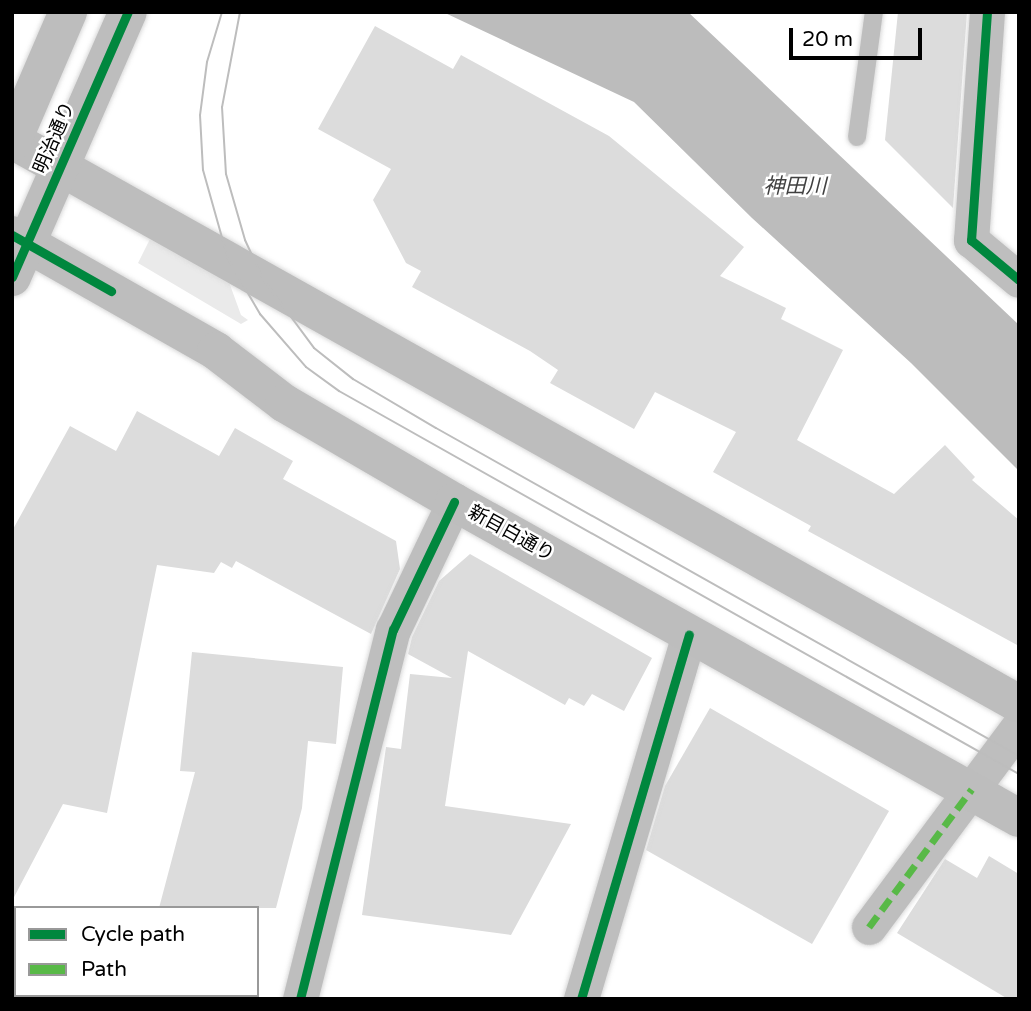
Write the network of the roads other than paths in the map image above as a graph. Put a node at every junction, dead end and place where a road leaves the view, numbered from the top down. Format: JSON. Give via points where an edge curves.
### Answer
{"nodes":[{"id":1,"x":68,"y":12,"type":"edge"},
{"id":2,"x":128,"y":12,"type":"edge"},
{"id":3,"x":874,"y":12,"type":"edge"},
{"id":4,"x":987,"y":12,"type":"edge"},
{"id":5,"x":857,"y":137,"type":"dead end"},
{"id":6,"x":12,"y":141,"type":"edge"},
{"id":7,"x":61,"y":170,"type":"junction"},
{"id":8,"x":17,"y":252,"type":"edge"},
{"id":9,"x":1019,"y":280,"type":"edge"},
{"id":10,"x":454,"y":502,"type":"junction"},
{"id":11,"x":689,"y":635,"type":"junction"},
{"id":12,"x":1019,"y":705,"type":"edge"},
{"id":13,"x":1019,"y":726,"type":"edge"},
{"id":14,"x":972,"y":789,"type":"junction"},
{"id":15,"x":1019,"y":818,"type":"edge"},
{"id":16,"x":869,"y":927,"type":"dead end"},
{"id":17,"x":300,"y":999,"type":"edge"},
{"id":18,"x":581,"y":999,"type":"edge"}],
"edges":[{"from":1,"to":6,"type":"main road","name":"明治通り"},
{"from":2,"to":7,"type":"main road","name":"明治通り"},
{"from":3,"to":5,"type":"lane"},
{"from":4,"to":9,"type":"street","via":[[971,240]]},
{"from":6,"to":7,"type":"main road"},
{"from":7,"to":8,"type":"main road","name":"明治通り"},
{"from":7,"to":12,"type":"main road","via":[[146,212]]},
{"from":8,"to":10,"type":"main road","name":"新目白通り","via":[[216,351],[284,403]]},
{"from":10,"to":11,"type":"main road","name":"新目白通り"},
{"from":10,"to":17,"type":"street","via":[[393,630]]},
{"from":11,"to":14,"type":"main road","name":"新目白通り"},
{"from":11,"to":18,"type":"street"},
{"from":13,"to":14,"type":"street"},
{"from":14,"to":15,"type":"main road","name":"新目白通り"},
{"from":14,"to":16,"type":"street"}]}
